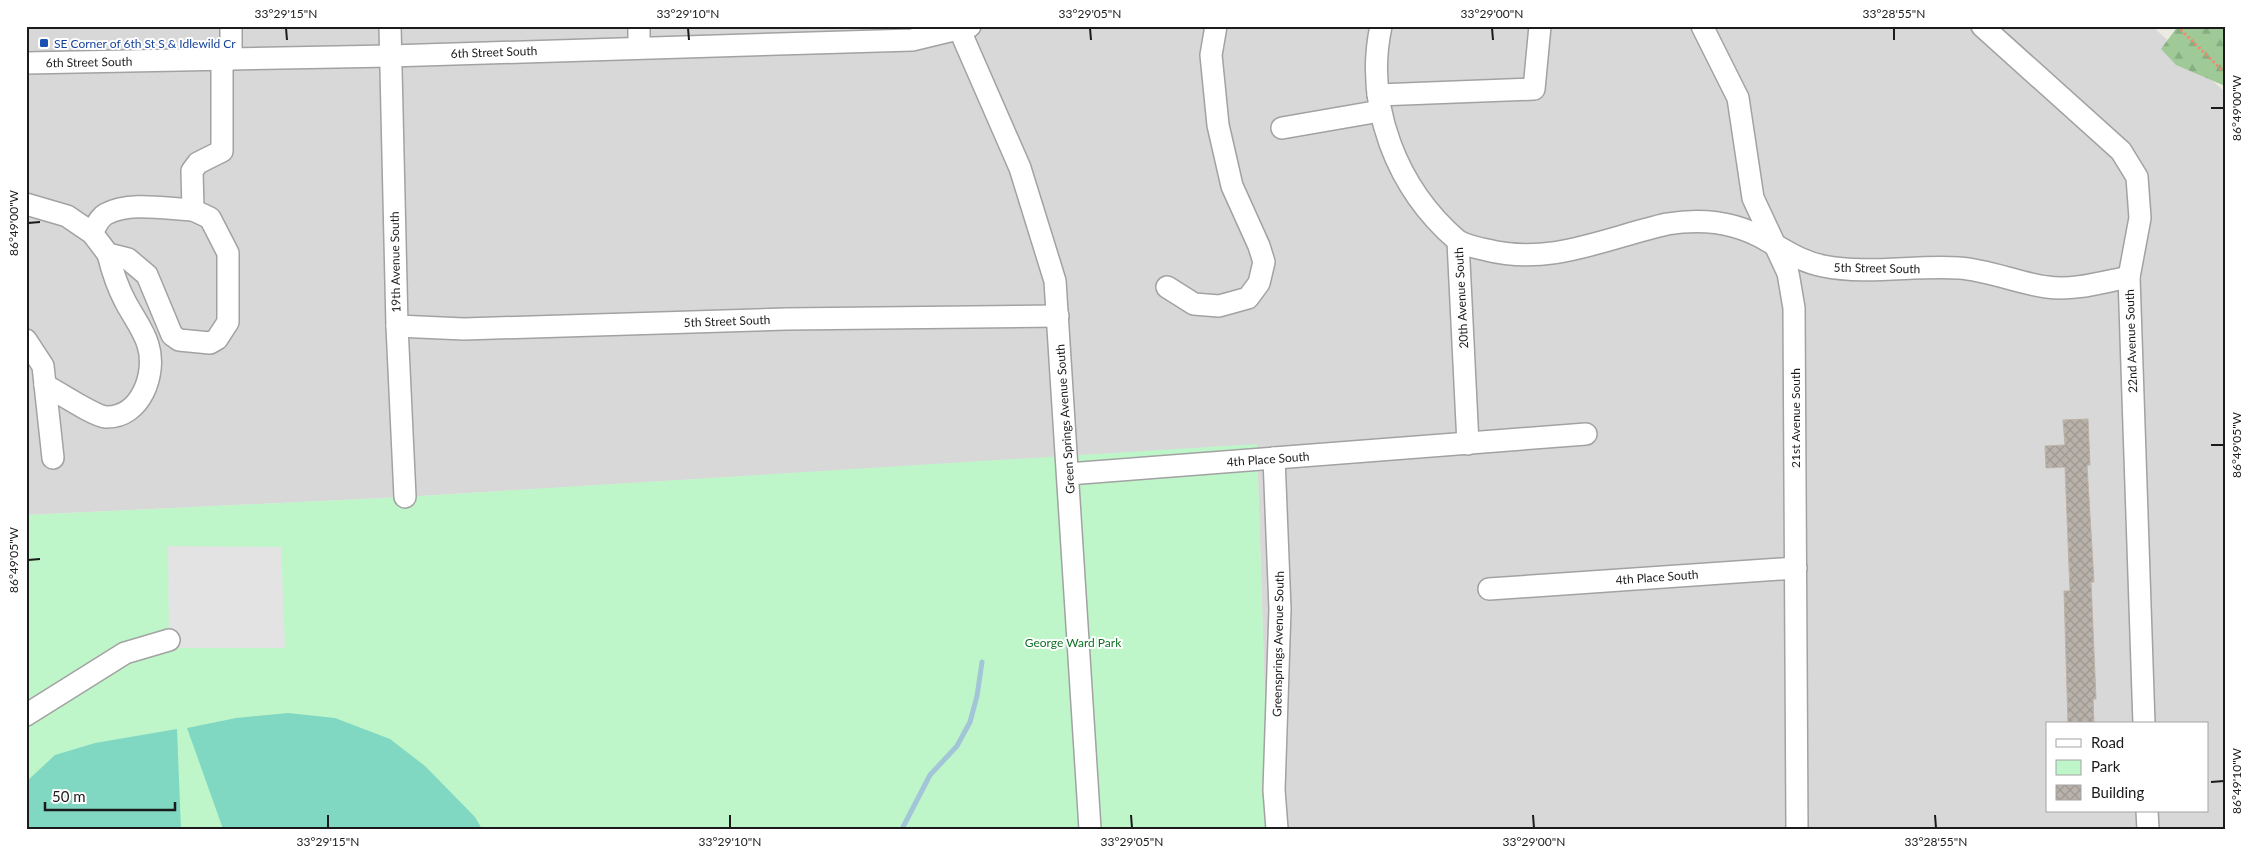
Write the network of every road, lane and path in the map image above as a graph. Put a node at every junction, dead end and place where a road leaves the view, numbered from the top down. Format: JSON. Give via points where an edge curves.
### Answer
{"nodes":[{"id":1,"x":231,"y":26,"type":"edge"},
{"id":2,"x":390,"y":26,"type":"edge"},
{"id":3,"x":1216,"y":26,"type":"edge"},
{"id":4,"x":1381,"y":26,"type":"edge"},
{"id":5,"x":1540,"y":26,"type":"edge"},
{"id":6,"x":1702,"y":26,"type":"edge"},
{"id":7,"x":1982,"y":26,"type":"edge"},
{"id":8,"x":2177,"y":26,"type":"edge"},
{"id":9,"x":963,"y":27,"type":"edge"},
{"id":10,"x":639,"y":37,"type":"edge"},
{"id":11,"x":390,"y":56,"type":"junction"},
{"id":12,"x":226,"y":60,"type":"junction"},
{"id":13,"x":26,"y":63,"type":"edge"},
{"id":14,"x":2225,"y":73,"type":"edge"},
{"id":15,"x":1379,"y":103,"type":"junction"},
{"id":16,"x":1282,"y":128,"type":"dead end"},
{"id":17,"x":26,"y":204,"type":"edge"},
{"id":18,"x":193,"y":210,"type":"junction"},
{"id":19,"x":92,"y":233,"type":"junction"},
{"id":20,"x":1458,"y":241,"type":"junction"},
{"id":21,"x":1775,"y":245,"type":"junction"},
{"id":22,"x":108,"y":254,"type":"junction"},
{"id":23,"x":2129,"y":278,"type":"junction"},
{"id":24,"x":1167,"y":287,"type":"dead end"},
{"id":25,"x":1058,"y":316,"type":"junction"},
{"id":26,"x":397,"y":326,"type":"junction"},
{"id":27,"x":26,"y":340,"type":"edge"},
{"id":28,"x":45,"y":385,"type":"junction"},
{"id":29,"x":1586,"y":434,"type":"dead end"},
{"id":30,"x":1468,"y":444,"type":"junction"},
{"id":31,"x":53,"y":458,"type":"dead end"},
{"id":32,"x":1274,"y":458,"type":"junction"},
{"id":33,"x":1068,"y":474,"type":"junction"},
{"id":34,"x":405,"y":497,"type":"dead end"},
{"id":35,"x":1796,"y":568,"type":"junction"},
{"id":36,"x":1489,"y":589,"type":"dead end"},
{"id":37,"x":169,"y":640,"type":"dead end"},
{"id":38,"x":26,"y":715,"type":"edge"},
{"id":39,"x":2144,"y":722,"type":"edge"},
{"id":40,"x":2147,"y":812,"type":"edge"},
{"id":41,"x":1090,"y":829,"type":"edge"},
{"id":42,"x":1277,"y":829,"type":"edge"},
{"id":43,"x":1797,"y":829,"type":"edge"},
{"id":44,"x":2148,"y":829,"type":"edge"}],
"edges":[{"from":1,"to":12,"type":"street"},
{"from":2,"to":11,"type":"street","name":"19th Avenue South"},
{"from":3,"to":24,"type":"street","via":[[1211,55],[1218,125],[1232,186],[1264,262],[1259,283],[1248,298],[1219,306],[1194,304]]},
{"from":4,"to":15,"type":"street","name":"20th Avenue South","via":[[1376,48]]},
{"from":5,"to":15,"type":"street","via":[[1534,89]]},
{"from":6,"to":21,"type":"street","name":"21st Avenue South","via":[[1738,98],[1753,198]]},
{"from":7,"to":23,"type":"street","name":"22nd Avenue South","via":[[2121,151],[2137,177],[2140,218]]},
{"from":8,"to":14,"type":"path"},
{"from":9,"to":10,"type":"street","name":"6th Street South","via":[[912,40]]},
{"from":9,"to":25,"type":"street","name":"Green Springs Avenue South","via":[[1020,168],[1050,260]]},
{"from":10,"to":11,"type":"street","name":"6th Street South"},
{"from":11,"to":12,"type":"street","name":"6th Street South"},
{"from":11,"to":26,"type":"street","name":"19th Avenue South"},
{"from":12,"to":13,"type":"street","name":"6th Street South"},
{"from":12,"to":18,"type":"street","via":[[222,151],[198,163],[192,171]]},
{"from":15,"to":16,"type":"street"},
{"from":15,"to":20,"type":"street","name":"20th Avenue South","via":[[1396,160],[1409,185],[1440,226]]},
{"from":17,"to":19,"type":"street","via":[[67,216]]},
{"from":18,"to":19,"type":"street","via":[[116,210],[104,215]]},
{"from":18,"to":22,"type":"street","via":[[210,218],[228,253],[228,322],[217,339],[210,343],[179,340],[172,335],[147,275],[128,259]]},
{"from":19,"to":22,"type":"street"},
{"from":20,"to":21,"type":"street","name":"5th Street South","via":[[1499,253],[1531,256],[1552,254],[1684,221],[1723,222],[1743,228]]},
{"from":20,"to":30,"type":"street","name":"20th Avenue South"},
{"from":21,"to":23,"type":"street","name":"5th Street South","via":[[1823,267],[1964,268],[2046,287],[2066,288]]},
{"from":21,"to":35,"type":"street","name":"21st Avenue South","via":[[1788,273],[1794,308]]},
{"from":22,"to":28,"type":"street","via":[[124,299],[148,345],[146,389],[122,415],[105,417]]},
{"from":23,"to":39,"type":"street","name":"22nd Avenue South"},
{"from":25,"to":26,"type":"street","name":"5th Street South","via":[[464,329]]},
{"from":25,"to":33,"type":"street","name":"Green Springs Avenue South"},
{"from":26,"to":34,"type":"street","name":"19th Avenue South"},
{"from":27,"to":28,"type":"street","via":[[43,366]]},
{"from":28,"to":31,"type":"street"},
{"from":29,"to":30,"type":"street","name":"4th Place South"},
{"from":30,"to":32,"type":"street","name":"4th Place South"},
{"from":32,"to":33,"type":"street","name":"4th Place South"},
{"from":32,"to":42,"type":"street","name":"Greensprings Avenue South","via":[[1280,610],[1274,790]]},
{"from":33,"to":41,"type":"street","name":"Green Springs Avenue South"},
{"from":35,"to":36,"type":"street","name":"4th Place South"},
{"from":35,"to":43,"type":"street","name":"21st Avenue South"},
{"from":37,"to":38,"type":"street","via":[[124,653]]},
{"from":40,"to":44,"type":"street"}]}
